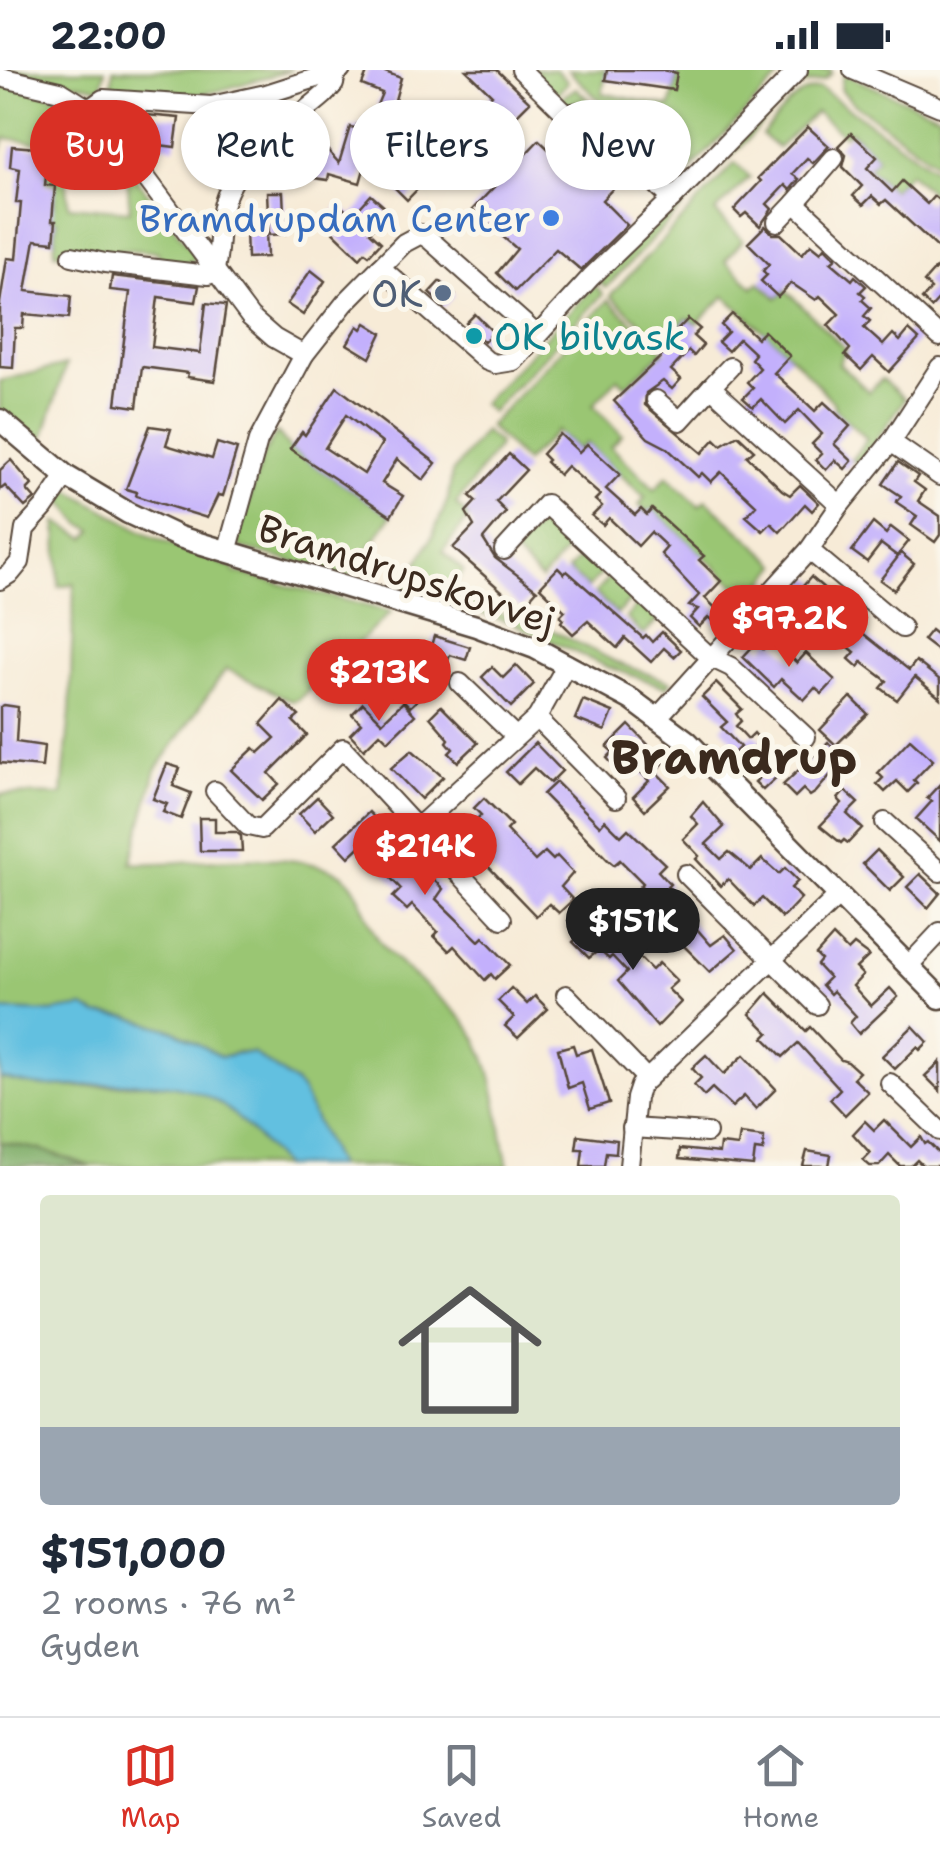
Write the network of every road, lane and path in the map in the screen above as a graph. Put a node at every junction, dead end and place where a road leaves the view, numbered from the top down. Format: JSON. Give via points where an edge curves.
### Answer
{"nodes":[{"id":1,"x":521,"y":70,"type":"edge"},
{"id":2,"x":798,"y":70,"type":"edge"},
{"id":3,"x":853,"y":70,"type":"edge"},
{"id":4,"x":338,"y":72,"type":"edge"},
{"id":5,"x":0,"y":77,"type":"edge"},
{"id":6,"x":77,"y":100,"type":"edge"},
{"id":7,"x":100,"y":100,"type":"edge"},
{"id":8,"x":130,"y":100,"type":"edge"},
{"id":9,"x":161,"y":102,"type":"edge"},
{"id":10,"x":940,"y":107,"type":"edge"},
{"id":11,"x":834,"y":158,"type":"dead end"},
{"id":12,"x":154,"y":190,"type":"edge"},
{"id":13,"x":672,"y":200,"type":"junction"},
{"id":14,"x":795,"y":203,"type":"junction"},
{"id":15,"x":776,"y":222,"type":"dead end"},
{"id":16,"x":72,"y":256,"type":"dead end"},
{"id":17,"x":380,"y":268,"type":"junction"},
{"id":18,"x":214,"y":273,"type":"junction"},
{"id":19,"x":536,"y":334,"type":"junction"},
{"id":20,"x":940,"y":337,"type":"edge"},
{"id":21,"x":304,"y":355,"type":"junction"},
{"id":22,"x":730,"y":367,"type":"dead end"},
{"id":23,"x":940,"y":367,"type":"edge"},
{"id":24,"x":711,"y":387,"type":"junction"},
{"id":25,"x":656,"y":400,"type":"dead end"},
{"id":26,"x":0,"y":420,"type":"edge"},
{"id":27,"x":891,"y":442,"type":"junction"},
{"id":28,"x":66,"y":476,"type":"junction"},
{"id":29,"x":940,"y":476,"type":"edge"},
{"id":30,"x":840,"y":505,"type":"junction"},
{"id":31,"x":504,"y":550,"type":"dead end"},
{"id":32,"x":809,"y":550,"type":"junction"},
{"id":33,"x":226,"y":552,"type":"junction"},
{"id":34,"x":0,"y":580,"type":"edge"},
{"id":35,"x":902,"y":628,"type":"dead end"},
{"id":36,"x":710,"y":657,"type":"junction"},
{"id":37,"x":568,"y":664,"type":"junction"},
{"id":38,"x":460,"y":682,"type":"dead end"},
{"id":39,"x":537,"y":718,"type":"junction"},
{"id":40,"x":658,"y":718,"type":"junction"},
{"id":41,"x":514,"y":736,"type":"junction"},
{"id":42,"x":806,"y":737,"type":"dead end"},
{"id":43,"x":215,"y":790,"type":"dead end"},
{"id":44,"x":616,"y":798,"type":"dead end"},
{"id":45,"x":886,"y":822,"type":"dead end"},
{"id":46,"x":417,"y":828,"type":"junction"},
{"id":47,"x":940,"y":872,"type":"edge"},
{"id":48,"x":686,"y":874,"type":"dead end"},
{"id":49,"x":839,"y":894,"type":"junction"},
{"id":50,"x":502,"y":919,"type":"dead end"},
{"id":51,"x":940,"y":932,"type":"edge"},
{"id":52,"x":774,"y":959,"type":"junction"},
{"id":53,"x":908,"y":965,"type":"junction"},
{"id":54,"x":566,"y":995,"type":"dead end"},
{"id":55,"x":940,"y":998,"type":"edge"},
{"id":56,"x":818,"y":1005,"type":"dead end"},
{"id":57,"x":648,"y":1080,"type":"junction"},
{"id":58,"x":890,"y":1083,"type":"dead end"},
{"id":59,"x":632,"y":1128,"type":"junction"},
{"id":60,"x":940,"y":1131,"type":"edge"},
{"id":61,"x":707,"y":1133,"type":"dead end"},
{"id":62,"x":629,"y":1166,"type":"edge"}],
"edges":[{"from":1,"to":13,"type":"street","via":[[566,114],[581,112]]},
{"from":2,"to":13,"type":"street"},
{"from":3,"to":10,"type":"street"},
{"from":4,"to":9,"type":"street","via":[[211,106]]},
{"from":4,"to":18,"type":"street","via":[[324,96],[232,180]]},
{"from":5,"to":6,"type":"street"},
{"from":7,"to":8,"type":"street"},
{"from":11,"to":14,"type":"street"},
{"from":12,"to":18,"type":"street"},
{"from":13,"to":19,"type":"street"},
{"from":14,"to":15,"type":"street"},
{"from":14,"to":20,"type":"street"},
{"from":16,"to":18,"type":"street"},
{"from":17,"to":19,"type":"street","via":[[495,364],[514,361]]},
{"from":17,"to":19,"type":"street","via":[[421,234]]},
{"from":17,"to":21,"type":"street"},
{"from":18,"to":21,"type":"street","via":[[250,318]]},
{"from":21,"to":33,"type":"street","via":[[258,441]]},
{"from":22,"to":24,"type":"street"},
{"from":23,"to":27,"type":"street"},
{"from":24,"to":25,"type":"street","via":[[680,420]]},
{"from":24,"to":30,"type":"street"},
{"from":26,"to":28,"type":"street","name":"Bramdrupskovvej"},
{"from":27,"to":29,"type":"street"},
{"from":27,"to":30,"type":"street"},
{"from":28,"to":33,"type":"street","name":"Bramdrupskovvej","via":[[162,529]]},
{"from":28,"to":34,"type":"street","via":[[25,529],[20,562]]},
{"from":30,"to":32,"type":"street"},
{"from":31,"to":36,"type":"street","via":[[546,504]]},
{"from":32,"to":35,"type":"street"},
{"from":32,"to":36,"type":"street"},
{"from":33,"to":37,"type":"street","name":"Bramdrupskovvej","via":[[476,626]]},
{"from":36,"to":40,"type":"street"},
{"from":36,"to":42,"type":"street","via":[[732,667]]},
{"from":37,"to":39,"type":"street"},
{"from":37,"to":40,"type":"street","name":"Bramdrupskovvej"},
{"from":38,"to":41,"type":"street"},
{"from":39,"to":41,"type":"street"},
{"from":39,"to":44,"type":"street"},
{"from":40,"to":49,"type":"street","name":"Bramdrupskovvej"},
{"from":41,"to":46,"type":"street"},
{"from":43,"to":46,"type":"street","via":[[248,826],[262,829],[343,748]]},
{"from":45,"to":47,"type":"street"},
{"from":46,"to":50,"type":"street"},
{"from":48,"to":52,"type":"street"},
{"from":49,"to":52,"type":"street"},
{"from":49,"to":53,"type":"street","name":"Bramdrupskovvej"},
{"from":51,"to":53,"type":"street"},
{"from":52,"to":56,"type":"street"},
{"from":52,"to":57,"type":"street"},
{"from":53,"to":55,"type":"street","name":"Bramdrupskovvej"},
{"from":54,"to":57,"type":"street"},
{"from":57,"to":59,"type":"street","via":[[640,1086]]},
{"from":58,"to":60,"type":"street"},
{"from":59,"to":61,"type":"street"},
{"from":59,"to":62,"type":"street"}]}
